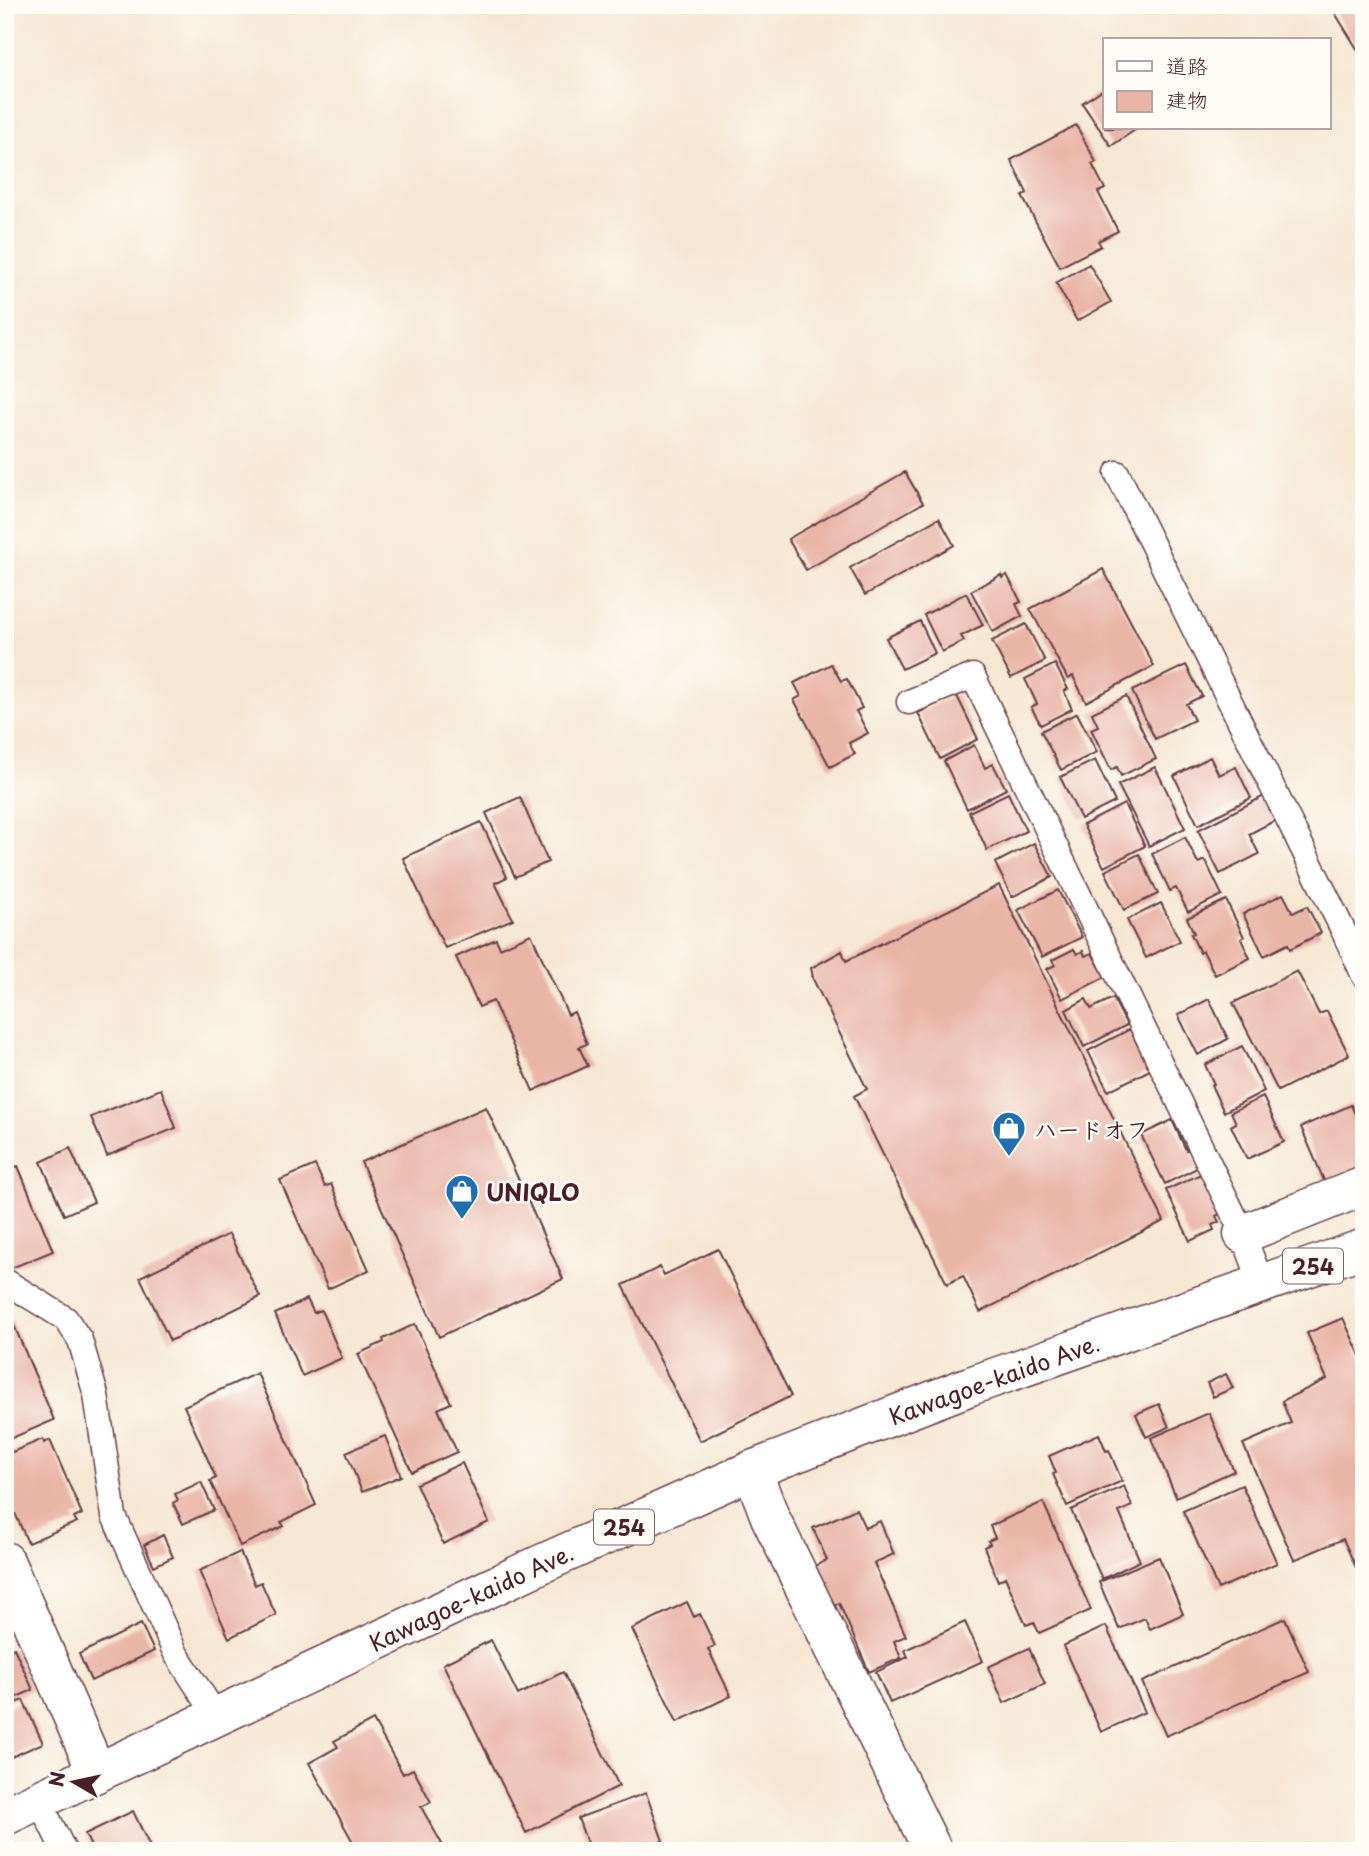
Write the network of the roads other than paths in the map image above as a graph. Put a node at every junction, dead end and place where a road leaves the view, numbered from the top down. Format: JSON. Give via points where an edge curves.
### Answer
{"nodes":[{"id":1,"x":1117,"y":473,"type":"dead end"},
{"id":2,"x":909,"y":702,"type":"dead end"},
{"id":3,"x":1364,"y":976,"type":"edge"},
{"id":4,"x":1364,"y":1186,"type":"edge"},
{"id":5,"x":1243,"y":1234,"type":"junction"},
{"id":6,"x":1364,"y":1248,"type":"edge"},
{"id":7,"x":1364,"y":1263,"type":"edge"},
{"id":8,"x":5,"y":1281,"type":"edge"},
{"id":9,"x":1262,"y":1285,"type":"junction"},
{"id":10,"x":752,"y":1470,"type":"junction"},
{"id":11,"x":5,"y":1561,"type":"edge"},
{"id":12,"x":217,"y":1717,"type":"junction"},
{"id":13,"x":97,"y":1773,"type":"junction"},
{"id":14,"x":40,"y":1800,"type":"junction"},
{"id":15,"x":5,"y":1816,"type":"edge"},
{"id":16,"x":64,"y":1851,"type":"edge"},
{"id":17,"x":933,"y":1851,"type":"edge"}],
"edges":[{"from":1,"to":3,"type":"lane"},
{"from":2,"to":5,"type":"lane","via":[[973,676]]},
{"from":4,"to":5,"type":"main road"},
{"from":5,"to":9,"type":"lane"},
{"from":6,"to":9,"type":"main road","name":"Kawagoe-kaido Ave.","number":"254"},
{"from":7,"to":9,"type":"main road","name":"Kawagoe-kaido Ave.","number":"254"},
{"from":8,"to":12,"type":"lane","via":[[66,1319],[80,1340],[96,1395],[114,1516],[176,1654]]},
{"from":9,"to":10,"type":"main road","name":"Kawagoe-kaido Ave.","number":"254","via":[[970,1386]]},
{"from":10,"to":12,"type":"main road","name":"Kawagoe-kaido Ave.","number":"254"},
{"from":10,"to":17,"type":"main road","via":[[770,1517]]},
{"from":11,"to":13,"type":"main road"},
{"from":12,"to":13,"type":"main road","name":"Kawagoe-kaido Ave.","number":"254"},
{"from":13,"to":14,"type":"main road","name":"Kawagoe-kaido Ave.","number":"254"},
{"from":14,"to":15,"type":"main road","name":"Kawagoe-kaido Ave.","number":"254"},
{"from":14,"to":16,"type":"lane"}]}
